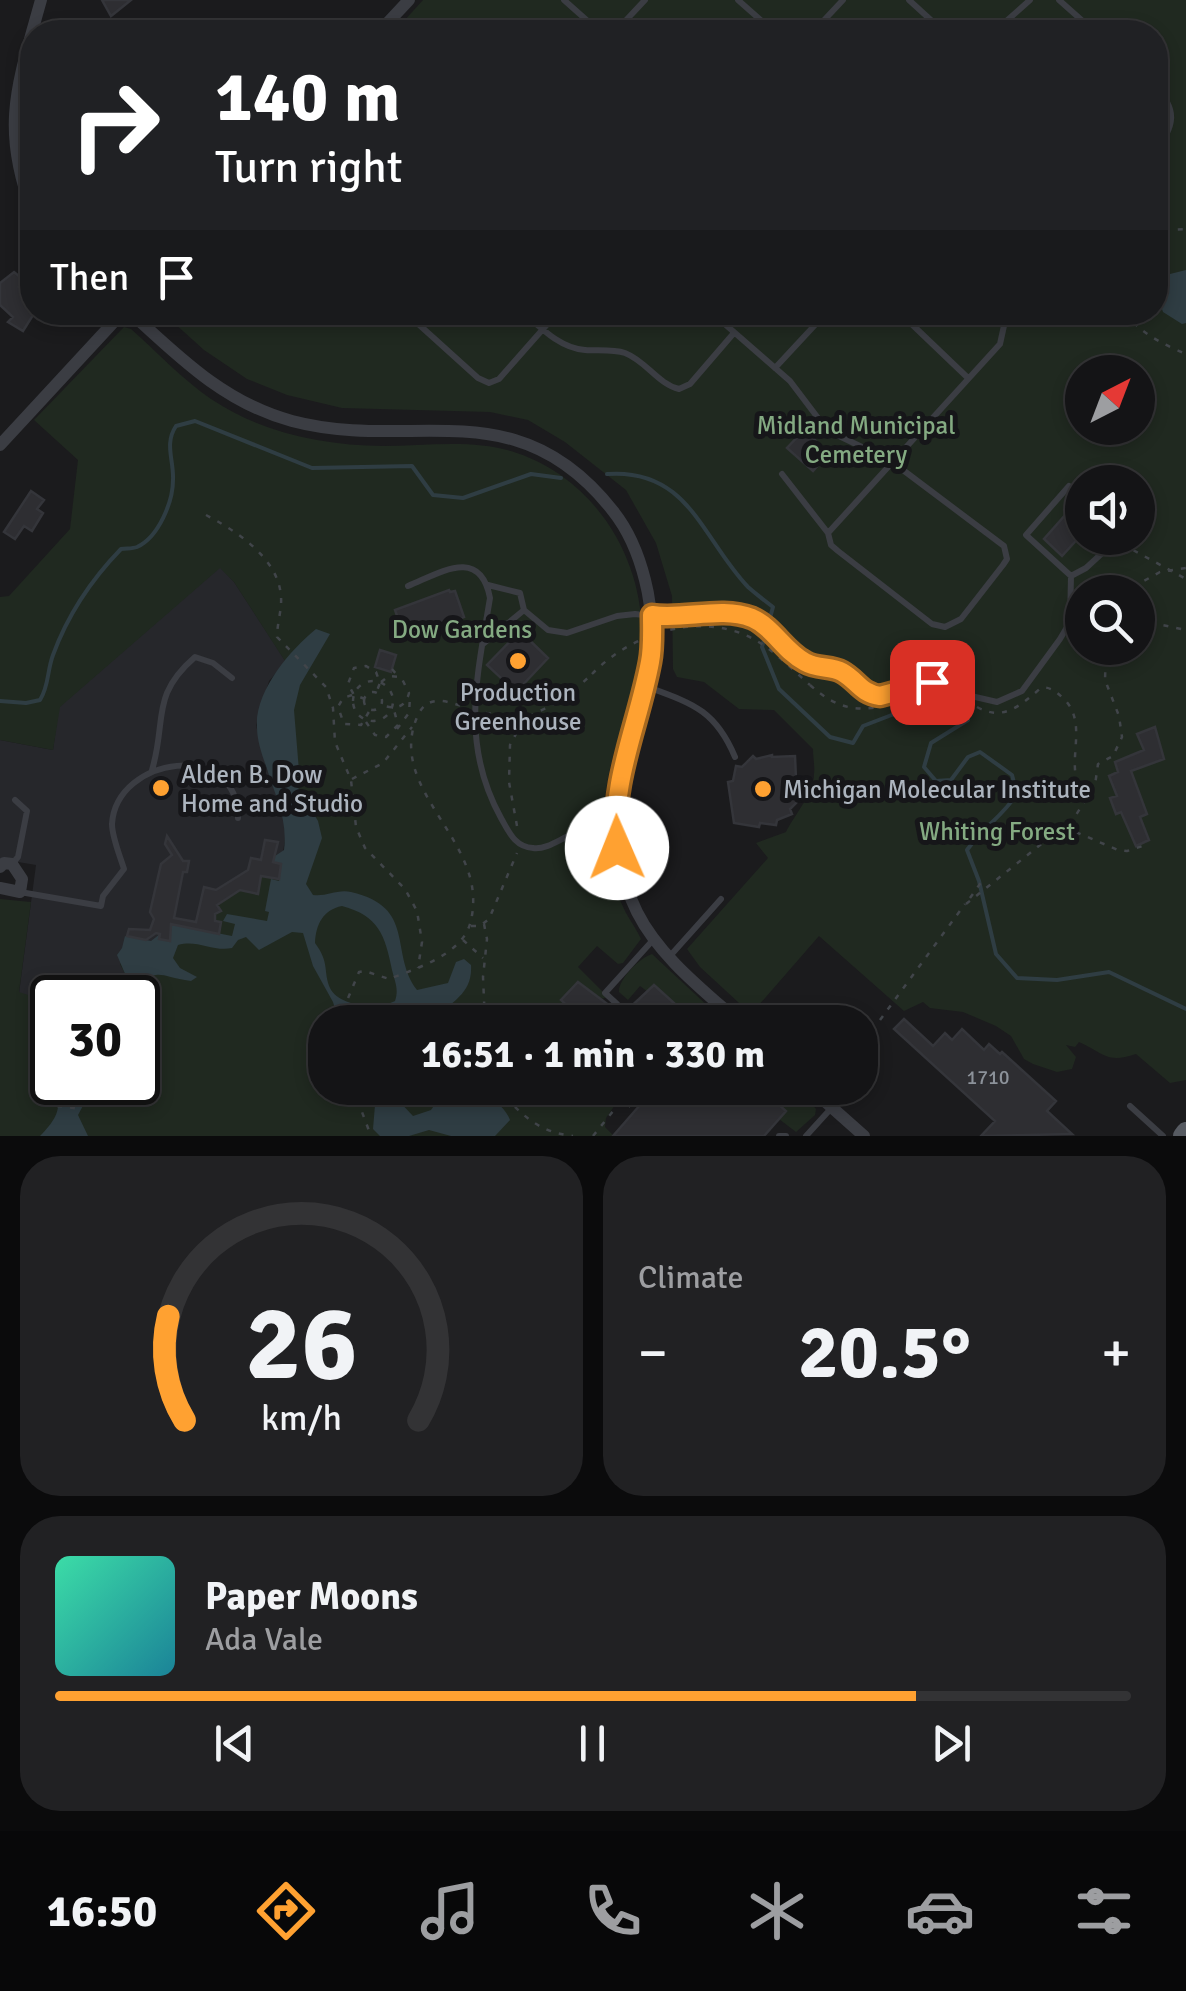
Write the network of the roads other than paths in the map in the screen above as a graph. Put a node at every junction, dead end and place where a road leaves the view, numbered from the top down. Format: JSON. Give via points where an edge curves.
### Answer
{"nodes":[{"id":1,"x":409,"y":0,"type":"edge"},
{"id":2,"x":564,"y":0,"type":"edge"},
{"id":3,"x":644,"y":0,"type":"edge"},
{"id":4,"x":738,"y":0,"type":"edge"},
{"id":5,"x":843,"y":0,"type":"edge"},
{"id":6,"x":908,"y":0,"type":"edge"},
{"id":7,"x":1030,"y":0,"type":"edge"},
{"id":8,"x":1059,"y":0,"type":"edge"},
{"id":9,"x":390,"y":20,"type":"edge"},
{"id":10,"x":586,"y":20,"type":"edge"},
{"id":11,"x":626,"y":20,"type":"edge"},
{"id":12,"x":760,"y":20,"type":"edge"},
{"id":13,"x":824,"y":20,"type":"edge"},
{"id":14,"x":930,"y":20,"type":"edge"},
{"id":15,"x":1008,"y":20,"type":"edge"},
{"id":16,"x":1082,"y":20,"type":"edge"},
{"id":17,"x":20,"y":67,"type":"edge"},
{"id":18,"x":1168,"y":103,"type":"edge"},
{"id":19,"x":1168,"y":133,"type":"edge"},
{"id":20,"x":20,"y":180,"type":"edge"},
{"id":21,"x":115,"y":325,"type":"edge"},
{"id":22,"x":142,"y":325,"type":"edge"},
{"id":23,"x":420,"y":325,"type":"edge"},
{"id":24,"x":538,"y":325,"type":"edge"},
{"id":25,"x":547,"y":325,"type":"edge"},
{"id":26,"x":724,"y":325,"type":"edge"},
{"id":27,"x":815,"y":325,"type":"edge"},
{"id":28,"x":913,"y":325,"type":"edge"},
{"id":29,"x":1000,"y":325,"type":"edge"},
{"id":30,"x":1004,"y":325,"type":"edge"},
{"id":31,"x":543,"y":329,"type":"junction"},
{"id":32,"x":1002,"y":330,"type":"junction"},
{"id":33,"x":733,"y":334,"type":"junction"},
{"id":34,"x":775,"y":368,"type":"junction"},
{"id":35,"x":968,"y":378,"type":"junction"},
{"id":36,"x":0,"y":446,"type":"edge"},
{"id":37,"x":891,"y":461,"type":"junction"},
{"id":38,"x":782,"y":474,"type":"dead end"},
{"id":39,"x":1065,"y":490,"type":"edge"},
{"id":40,"x":828,"y":532,"type":"junction"},
{"id":41,"x":1100,"y":555,"type":"edge"},
{"id":42,"x":1070,"y":575,"type":"edge"},
{"id":43,"x":1073,"y":575,"type":"edge"},
{"id":44,"x":488,"y":585,"type":"junction"},
{"id":45,"x":408,"y":586,"type":"dead end"},
{"id":46,"x":524,"y":610,"type":"junction"},
{"id":47,"x":652,"y":615,"type":"junction"},
{"id":48,"x":1065,"y":630,"type":"edge"},
{"id":49,"x":482,"y":644,"type":"junction"},
{"id":50,"x":232,"y":678,"type":"dead end"},
{"id":51,"x":644,"y":686,"type":"junction"},
{"id":52,"x":735,"y":758,"type":"dead end"},
{"id":53,"x":152,"y":770,"type":"junction"},
{"id":54,"x":15,"y":800,"type":"dead end"},
{"id":55,"x":238,"y":818,"type":"dead end"},
{"id":56,"x":615,"y":827,"type":"junction"},
{"id":57,"x":6,"y":866,"type":"edge"},
{"id":58,"x":0,"y":888,"type":"edge"},
{"id":59,"x":20,"y":892,"type":"junction"},
{"id":60,"x":720,"y":899,"type":"dead end"},
{"id":61,"x":654,"y":939,"type":"junction"},
{"id":62,"x":670,"y":956,"type":"junction"},
{"id":63,"x":618,"y":1004,"type":"dead end"},
{"id":64,"x":721,"y":1005,"type":"edge"},
{"id":65,"x":829,"y":1105,"type":"edge"},
{"id":66,"x":835,"y":1105,"type":"edge"},
{"id":67,"x":1130,"y":1106,"type":"dead end"},
{"id":68,"x":832,"y":1108,"type":"junction"},
{"id":69,"x":808,"y":1135,"type":"edge"},
{"id":70,"x":864,"y":1136,"type":"edge"},
{"id":71,"x":1163,"y":1136,"type":"edge"}],
"edges":[{"from":1,"to":9,"type":"street"},
{"from":2,"to":10,"type":"lane"},
{"from":3,"to":11,"type":"lane"},
{"from":4,"to":12,"type":"lane"},
{"from":5,"to":13,"type":"lane"},
{"from":6,"to":14,"type":"lane"},
{"from":7,"to":15,"type":"lane"},
{"from":8,"to":16,"type":"lane"},
{"from":17,"to":20,"type":"street","via":[[6,114],[8,150]]},
{"from":18,"to":19,"type":"lane"},
{"from":21,"to":36,"type":"street"},
{"from":22,"to":47,"type":"street","via":[[199,375],[267,413],[342,428],[474,430],[548,456],[616,515],[636,553]]},
{"from":23,"to":31,"type":"lane","via":[[489,383]]},
{"from":24,"to":31,"type":"lane"},
{"from":25,"to":31,"type":"lane"},
{"from":26,"to":33,"type":"lane"},
{"from":27,"to":34,"type":"lane"},
{"from":28,"to":35,"type":"lane"},
{"from":29,"to":32,"type":"lane"},
{"from":30,"to":32,"type":"lane"},
{"from":31,"to":33,"type":"lane","via":[[574,348],[624,353],[679,389]]},
{"from":32,"to":35,"type":"lane","via":[[1000,344]]},
{"from":33,"to":34,"type":"lane"},
{"from":34,"to":37,"type":"lane","via":[[837,435]]},
{"from":35,"to":37,"type":"lane"},
{"from":37,"to":40,"type":"lane"},
{"from":37,"to":40,"type":"lane","via":[[1008,553],[962,619],[945,628],[932,624],[831,545]]},
{"from":38,"to":40,"type":"lane"},
{"from":39,"to":42,"type":"lane","via":[[1026,534]]},
{"from":41,"to":43,"type":"lane"},
{"from":44,"to":45,"type":"lane","via":[[468,567]]},
{"from":44,"to":46,"type":"lane","via":[[520,593]]},
{"from":44,"to":49,"type":"lane"},
{"from":46,"to":47,"type":"lane","via":[[548,630],[566,634],[618,616]]},
{"from":46,"to":49,"type":"lane"},
{"from":47,"to":48,"type":"lane","via":[[742,615],[807,664],[839,670],[872,695],[932,682],[997,702],[1022,691]]},
{"from":47,"to":51,"type":"street"},
{"from":49,"to":56,"type":"lane","via":[[473,710],[476,756],[511,836],[540,848],[578,832]]},
{"from":50,"to":53,"type":"lane","via":[[195,658],[172,680]]},
{"from":51,"to":52,"type":"lane","via":[[704,710]]},
{"from":51,"to":56,"type":"street","via":[[620,772]]},
{"from":53,"to":55,"type":"lane","via":[[172,765],[219,774],[238,802]]},
{"from":53,"to":59,"type":"lane","via":[[120,799],[112,824],[124,869],[101,906]]},
{"from":54,"to":57,"type":"lane","via":[[28,812],[18,857]]},
{"from":56,"to":61,"type":"street","via":[[629,892]]},
{"from":57,"to":59,"type":"street","via":[[22,879]]},
{"from":58,"to":59,"type":"street"},
{"from":60,"to":62,"type":"lane"},
{"from":61,"to":62,"type":"street"},
{"from":61,"to":63,"type":"lane","via":[[604,993]]},
{"from":62,"to":64,"type":"street"},
{"from":65,"to":68,"type":"street"},
{"from":66,"to":68,"type":"lane"},
{"from":67,"to":71,"type":"lane"},
{"from":68,"to":69,"type":"lane"},
{"from":68,"to":70,"type":"street"}]}
